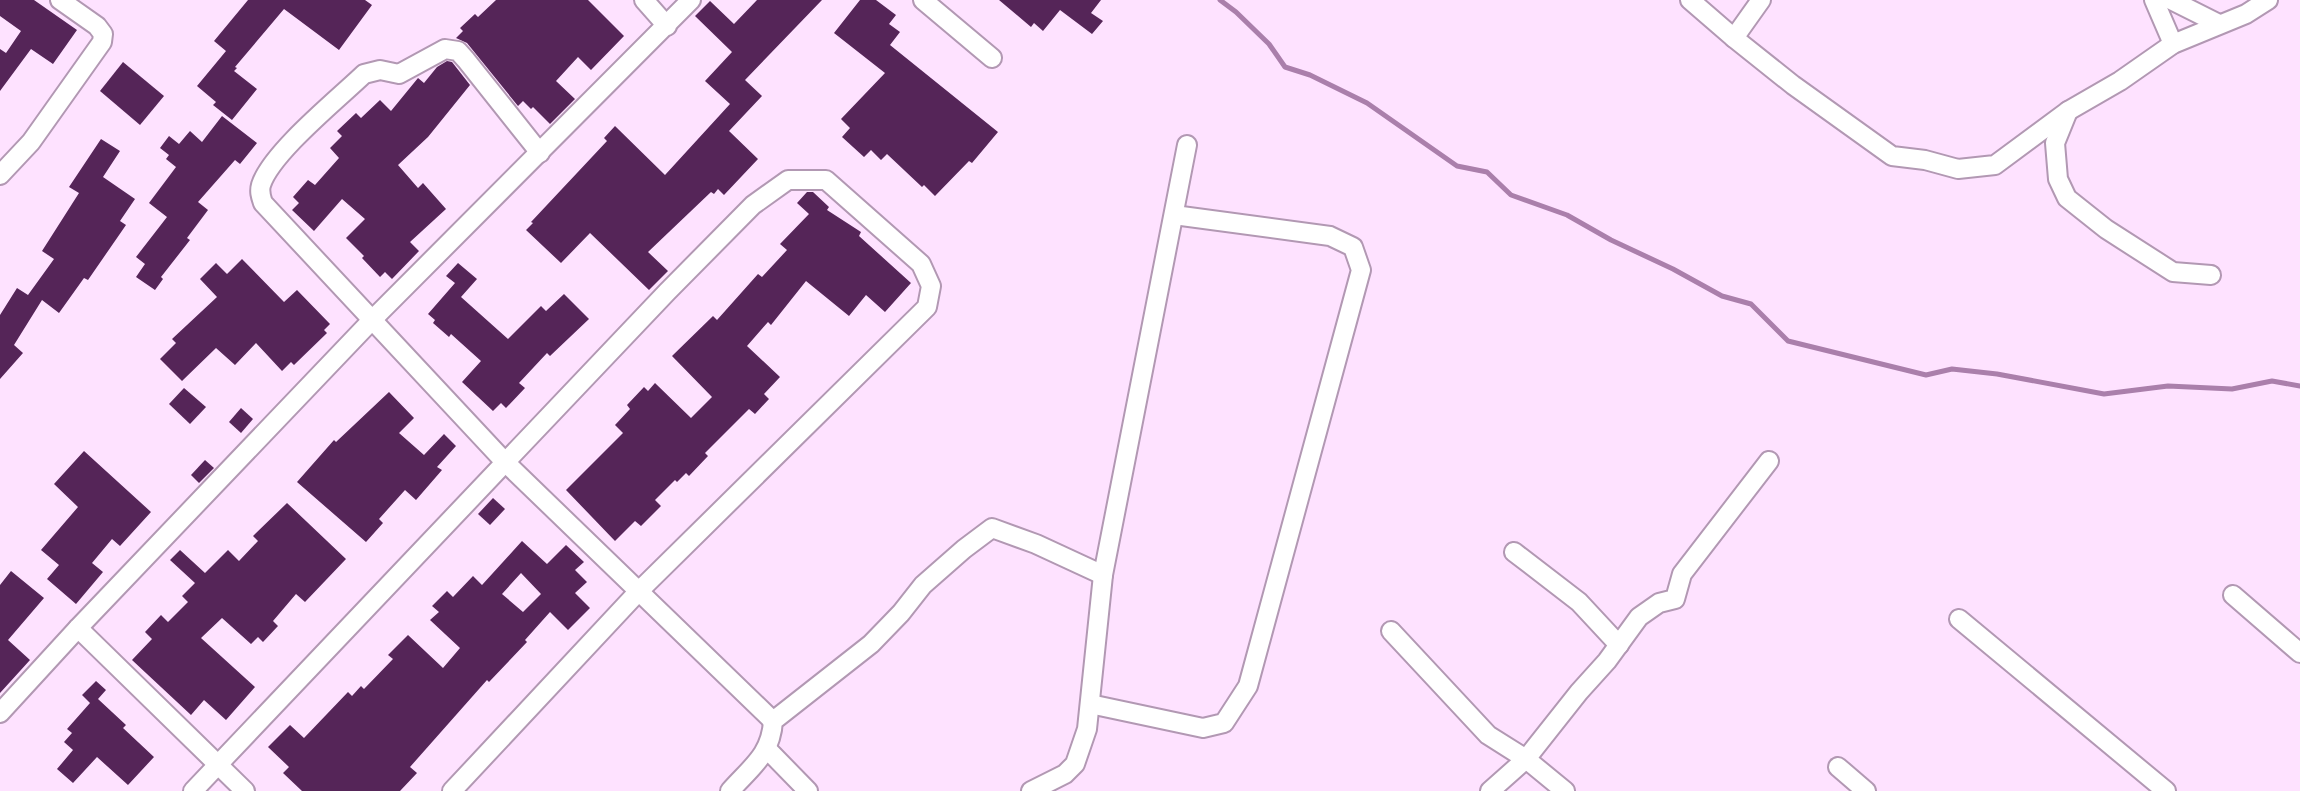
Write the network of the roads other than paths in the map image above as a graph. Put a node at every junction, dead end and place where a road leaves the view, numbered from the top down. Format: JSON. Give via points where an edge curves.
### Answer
{"nodes":[{"id":1,"x":60,"y":0,"type":"edge"},
{"id":2,"x":644,"y":0,"type":"edge"},
{"id":3,"x":691,"y":0,"type":"edge"},
{"id":4,"x":923,"y":0,"type":"edge"},
{"id":5,"x":1690,"y":0,"type":"edge"},
{"id":6,"x":1761,"y":0,"type":"edge"},
{"id":7,"x":2154,"y":0,"type":"edge"},
{"id":8,"x":2171,"y":0,"type":"edge"},
{"id":9,"x":2268,"y":0,"type":"edge"},
{"id":10,"x":2219,"y":24,"type":"junction"},
{"id":11,"x":667,"y":26,"type":"junction"},
{"id":12,"x":1734,"y":38,"type":"junction"},
{"id":13,"x":2173,"y":44,"type":"junction"},
{"id":14,"x":992,"y":58,"type":"dead end"},
{"id":15,"x":2068,"y":111,"type":"junction"},
{"id":16,"x":1187,"y":145,"type":"dead end"},
{"id":17,"x":540,"y":153,"type":"junction"},
{"id":18,"x":0,"y":175,"type":"edge"},
{"id":19,"x":1174,"y":215,"type":"junction"},
{"id":20,"x":2211,"y":275,"type":"dead end"},
{"id":21,"x":372,"y":320,"type":"junction"},
{"id":22,"x":1769,"y":461,"type":"dead end"},
{"id":23,"x":505,"y":462,"type":"junction"},
{"id":24,"x":1514,"y":552,"type":"dead end"},
{"id":25,"x":1103,"y":575,"type":"junction"},
{"id":26,"x":638,"y":592,"type":"junction"},
{"id":27,"x":2233,"y":595,"type":"dead end"},
{"id":28,"x":1959,"y":619,"type":"dead end"},
{"id":29,"x":78,"y":628,"type":"junction"},
{"id":30,"x":1391,"y":631,"type":"dead end"},
{"id":31,"x":1619,"y":645,"type":"junction"},
{"id":32,"x":2300,"y":653,"type":"edge"},
{"id":33,"x":1090,"y":704,"type":"junction"},
{"id":34,"x":0,"y":713,"type":"edge"},
{"id":35,"x":773,"y":721,"type":"junction"},
{"id":36,"x":767,"y":749,"type":"junction"},
{"id":37,"x":1526,"y":759,"type":"junction"},
{"id":38,"x":218,"y":765,"type":"junction"},
{"id":39,"x":1838,"y":767,"type":"dead end"},
{"id":40,"x":193,"y":791,"type":"edge"},
{"id":41,"x":245,"y":791,"type":"edge"},
{"id":42,"x":452,"y":791,"type":"edge"},
{"id":43,"x":730,"y":791,"type":"edge"},
{"id":44,"x":808,"y":791,"type":"edge"},
{"id":45,"x":1031,"y":791,"type":"edge"},
{"id":46,"x":1490,"y":791,"type":"edge"},
{"id":47,"x":1565,"y":791,"type":"edge"},
{"id":48,"x":1866,"y":791,"type":"edge"},
{"id":49,"x":2166,"y":791,"type":"edge"}],
"edges":[{"from":1,"to":18,"type":"street","via":[[97,26],[102,42],[31,142]]},
{"from":2,"to":11,"type":"street"},
{"from":3,"to":11,"type":"street"},
{"from":4,"to":14,"type":"street"},
{"from":5,"to":12,"type":"street"},
{"from":6,"to":12,"type":"street"},
{"from":7,"to":13,"type":"street"},
{"from":8,"to":10,"type":"street"},
{"from":9,"to":10,"type":"street"},
{"from":10,"to":13,"type":"street"},
{"from":11,"to":17,"type":"street"},
{"from":12,"to":15,"type":"street","via":[[1892,156],[1958,169],[1995,165]]},
{"from":13,"to":15,"type":"street"},
{"from":15,"to":20,"type":"street","via":[[2055,143],[2058,179],[2067,198],[2173,272]]},
{"from":16,"to":19,"type":"street"},
{"from":17,"to":21,"type":"street"},
{"from":17,"to":21,"type":"street","via":[[458,51],[445,49],[399,74],[364,74],[285,149],[259,189],[263,203]]},
{"from":19,"to":25,"type":"street"},
{"from":19,"to":33,"type":"street","via":[[1330,236],[1353,247],[1361,270],[1248,686],[1224,723],[1203,728]]},
{"from":21,"to":23,"type":"street"},
{"from":21,"to":29,"type":"street"},
{"from":22,"to":31,"type":"street","via":[[1682,574],[1675,599],[1639,617]]},
{"from":23,"to":26,"type":"street"},
{"from":23,"to":26,"type":"street","via":[[753,205],[788,180],[826,180],[921,264],[931,286],[927,307]]},
{"from":23,"to":38,"type":"street"},
{"from":24,"to":31,"type":"street","via":[[1579,602]]},
{"from":25,"to":33,"type":"street"},
{"from":25,"to":35,"type":"street","via":[[992,528],[923,585],[871,644]]},
{"from":26,"to":35,"type":"street"},
{"from":26,"to":42,"type":"street"},
{"from":27,"to":32,"type":"street"},
{"from":28,"to":49,"type":"street"},
{"from":29,"to":34,"type":"street"},
{"from":29,"to":38,"type":"street"},
{"from":30,"to":37,"type":"street","via":[[1488,735]]},
{"from":31,"to":37,"type":"street"},
{"from":33,"to":45,"type":"street","via":[[1075,764]]},
{"from":35,"to":36,"type":"street"},
{"from":36,"to":43,"type":"street"},
{"from":36,"to":44,"type":"street"},
{"from":37,"to":46,"type":"street"},
{"from":37,"to":47,"type":"street"},
{"from":38,"to":40,"type":"street"},
{"from":38,"to":41,"type":"street"},
{"from":39,"to":48,"type":"street"}]}
